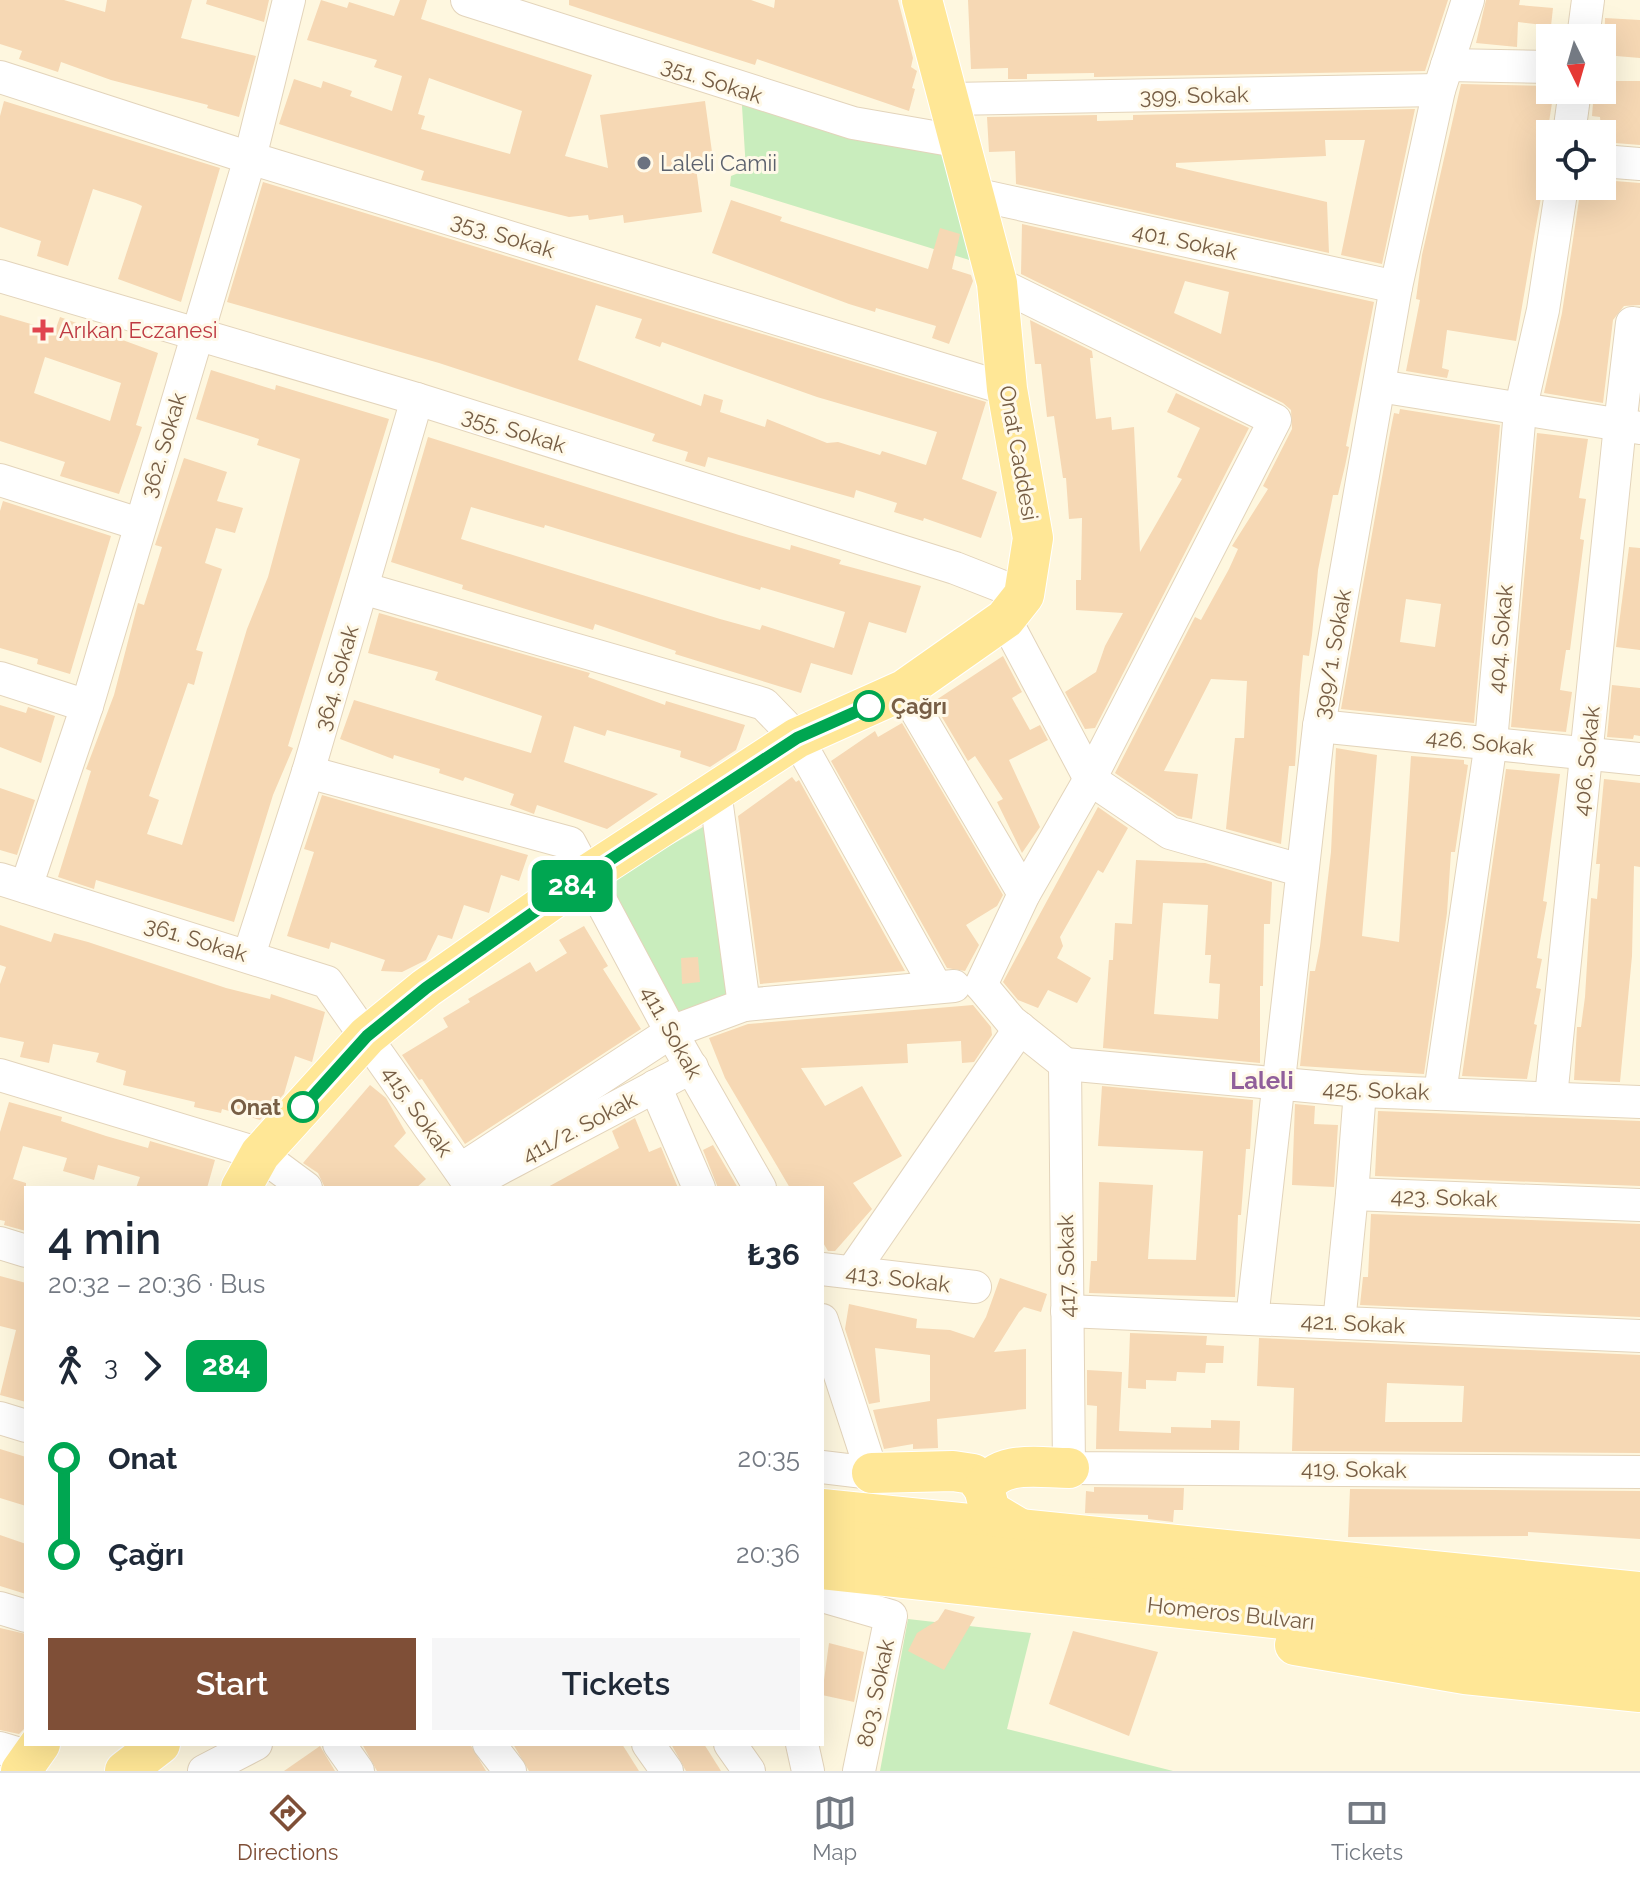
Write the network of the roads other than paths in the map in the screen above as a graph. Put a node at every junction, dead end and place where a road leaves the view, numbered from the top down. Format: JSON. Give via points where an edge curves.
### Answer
{"nodes":[{"id":1,"x":289,"y":0,"type":"edge"},
{"id":2,"x":467,"y":0,"type":"edge"},
{"id":3,"x":922,"y":0,"type":"edge"},
{"id":4,"x":1468,"y":0,"type":"edge"},
{"id":5,"x":1588,"y":0,"type":"edge"},
{"id":6,"x":1585,"y":24,"type":"edge"},
{"id":7,"x":1536,"y":68,"type":"edge"},
{"id":8,"x":0,"y":77,"type":"edge"},
{"id":9,"x":1443,"y":78,"type":"junction"},
{"id":10,"x":950,"y":99,"type":"junction"},
{"id":11,"x":962,"y":142,"type":"junction"},
{"id":12,"x":250,"y":158,"type":"junction"},
{"id":13,"x":1616,"y":162,"type":"edge"},
{"id":14,"x":1640,"y":164,"type":"edge"},
{"id":15,"x":974,"y":194,"type":"junction"},
{"id":16,"x":1560,"y":200,"type":"edge"},
{"id":17,"x":0,"y":276,"type":"edge"},
{"id":18,"x":997,"y":283,"type":"junction"},
{"id":19,"x":1396,"y":287,"type":"junction"},
{"id":20,"x":1640,"y":324,"type":"edge"},
{"id":21,"x":197,"y":337,"type":"junction"},
{"id":22,"x":1379,"y":386,"type":"junction"},
{"id":23,"x":1007,"y":389,"type":"junction"},
{"id":24,"x":417,"y":399,"type":"junction"},
{"id":25,"x":1520,"y":411,"type":"junction"},
{"id":26,"x":1630,"y":427,"type":"edge"},
{"id":27,"x":0,"y":480,"type":"edge"},
{"id":28,"x":139,"y":524,"type":"junction"},
{"id":29,"x":362,"y":588,"type":"junction"},
{"id":30,"x":1015,"y":607,"type":"junction"},
{"id":31,"x":0,"y":678,"type":"edge"},
{"id":32,"x":904,"y":690,"type":"junction"},
{"id":33,"x":87,"y":706,"type":"junction"},
{"id":34,"x":1319,"y":726,"type":"junction"},
{"id":35,"x":797,"y":738,"type":"junction"},
{"id":36,"x":1491,"y":742,"type":"junction"},
{"id":37,"x":1587,"y":753,"type":"junction"},
{"id":38,"x":1640,"y":759,"type":"edge"},
{"id":39,"x":308,"y":772,"type":"junction"},
{"id":40,"x":1090,"y":779,"type":"junction"},
{"id":41,"x":715,"y":791,"type":"junction"},
{"id":42,"x":1300,"y":870,"type":"junction"},
{"id":43,"x":587,"y":875,"type":"junction"},
{"id":44,"x":13,"y":883,"type":"edge"},
{"id":45,"x":1024,"y":894,"type":"junction"},
{"id":46,"x":249,"y":955,"type":"junction"},
{"id":47,"x":981,"y":985,"type":"junction"},
{"id":48,"x":936,"y":987,"type":"junction"},
{"id":49,"x":744,"y":1005,"type":"junction"},
{"id":50,"x":1020,"y":1028,"type":"junction"},
{"id":51,"x":671,"y":1032,"type":"junction"},
{"id":52,"x":367,"y":1036,"type":"junction"},
{"id":53,"x":1065,"y":1064,"type":"junction"},
{"id":54,"x":692,"y":1067,"type":"junction"},
{"id":55,"x":0,"y":1075,"type":"edge"},
{"id":56,"x":1278,"y":1085,"type":"junction"},
{"id":57,"x":655,"y":1086,"type":"junction"},
{"id":58,"x":1360,"y":1091,"type":"junction"},
{"id":59,"x":1440,"y":1093,"type":"junction"},
{"id":60,"x":1551,"y":1097,"type":"junction"},
{"id":61,"x":1640,"y":1102,"type":"edge"},
{"id":62,"x":260,"y":1154,"type":"junction"},
{"id":63,"x":465,"y":1181,"type":"edge"},
{"id":64,"x":242,"y":1186,"type":"edge"},
{"id":65,"x":303,"y":1186,"type":"edge"},
{"id":66,"x":698,"y":1186,"type":"edge"},
{"id":67,"x":759,"y":1186,"type":"edge"},
{"id":68,"x":1352,"y":1194,"type":"junction"},
{"id":69,"x":1640,"y":1205,"type":"edge"},
{"id":70,"x":0,"y":1243,"type":"edge"},
{"id":71,"x":24,"y":1250,"type":"edge"},
{"id":72,"x":837,"y":1271,"type":"edge"},
{"id":73,"x":975,"y":1287,"type":"dead end"},
{"id":74,"x":1067,"y":1311,"type":"junction"},
{"id":75,"x":1252,"y":1319,"type":"junction"},
{"id":76,"x":1339,"y":1323,"type":"junction"},
{"id":77,"x":824,"y":1326,"type":"edge"},
{"id":78,"x":1640,"y":1336,"type":"edge"},
{"id":79,"x":0,"y":1418,"type":"edge"},
{"id":80,"x":24,"y":1425,"type":"edge"},
{"id":81,"x":824,"y":1467,"type":"edge"},
{"id":82,"x":1069,"y":1468,"type":"junction"},
{"id":83,"x":1640,"y":1472,"type":"edge"},
{"id":84,"x":872,"y":1473,"type":"junction"},
{"id":85,"x":984,"y":1488,"type":"junction"},
{"id":86,"x":824,"y":1509,"type":"edge"},
{"id":87,"x":1020,"y":1529,"type":"junction"},
{"id":88,"x":824,"y":1538,"type":"edge"},
{"id":89,"x":824,"y":1569,"type":"edge"},
{"id":90,"x":1640,"y":1592,"type":"edge"},
{"id":91,"x":824,"y":1597,"type":"edge"},
{"id":92,"x":1112,"y":1599,"type":"junction"},
{"id":93,"x":0,"y":1608,"type":"edge"},
{"id":94,"x":24,"y":1615,"type":"edge"},
{"id":95,"x":1640,"y":1627,"type":"edge"},
{"id":96,"x":1640,"y":1658,"type":"edge"},
{"id":97,"x":1640,"y":1692,"type":"edge"},
{"id":98,"x":250,"y":1746,"type":"edge"},
{"id":99,"x":340,"y":1746,"type":"edge"},
{"id":100,"x":491,"y":1746,"type":"edge"},
{"id":101,"x":649,"y":1746,"type":"edge"},
{"id":102,"x":731,"y":1746,"type":"edge"},
{"id":103,"x":802,"y":1746,"type":"edge"},
{"id":104,"x":209,"y":1760,"type":"edge"},
{"id":105,"x":358,"y":1771,"type":"edge"},
{"id":106,"x":510,"y":1771,"type":"edge"},
{"id":107,"x":667,"y":1771,"type":"edge"},
{"id":108,"x":749,"y":1771,"type":"edge"},
{"id":109,"x":808,"y":1771,"type":"edge"},
{"id":110,"x":859,"y":1771,"type":"edge"}],
"edges":[{"from":1,"to":12,"type":"street","name":"362. Sokak"},
{"from":2,"to":11,"type":"street","name":"351. Sokak","via":[[853,123]]},
{"from":3,"to":10,"type":"main road","name":"Onat Caddesi"},
{"from":4,"to":9,"type":"street","name":"399/1. Sokak"},
{"from":5,"to":6,"type":"street"},
{"from":7,"to":9,"type":"street","name":"399. Sokak"},
{"from":8,"to":12,"type":"street","name":"353. Sokak"},
{"from":9,"to":10,"type":"street","name":"399. Sokak"},
{"from":9,"to":19,"type":"street","name":"399/1. Sokak"},
{"from":10,"to":11,"type":"main road","name":"Onat Caddesi"},
{"from":11,"to":15,"type":"main road","name":"Onat Caddesi"},
{"from":12,"to":21,"type":"street","name":"362. Sokak"},
{"from":12,"to":23,"type":"street","name":"353. Sokak"},
{"from":13,"to":14,"type":"street"},
{"from":15,"to":18,"type":"main road","name":"Onat Caddesi"},
{"from":15,"to":19,"type":"street","name":"401. Sokak"},
{"from":16,"to":25,"type":"street","name":"404. Sokak"},
{"from":17,"to":21,"type":"street","name":"355. Sokak"},
{"from":18,"to":23,"type":"main road","name":"Onat Caddesi"},
{"from":18,"to":40,"type":"street","via":[[1275,420]]},
{"from":19,"to":22,"type":"street","name":"399/1. Sokak"},
{"from":20,"to":26,"type":"street","name":"406. Sokak","via":[[1632,323]]},
{"from":21,"to":24,"type":"street","name":"355. Sokak"},
{"from":21,"to":28,"type":"street","name":"362. Sokak"},
{"from":22,"to":25,"type":"street"},
{"from":22,"to":34,"type":"street","name":"399/1. Sokak"},
{"from":23,"to":30,"type":"main road","name":"Onat Caddesi","via":[[1033,538]]},
{"from":24,"to":29,"type":"street","name":"364. Sokak"},
{"from":24,"to":30,"type":"street","name":"355. Sokak","via":[[955,568]]},
{"from":25,"to":26,"type":"street"},
{"from":25,"to":36,"type":"street","name":"404. Sokak"},
{"from":26,"to":37,"type":"street","name":"406. Sokak"},
{"from":27,"to":28,"type":"street"},
{"from":28,"to":33,"type":"street","name":"362. Sokak"},
{"from":29,"to":35,"type":"street","via":[[764,704]]},
{"from":29,"to":39,"type":"street","name":"364. Sokak"},
{"from":30,"to":32,"type":"main road"},
{"from":30,"to":40,"type":"street"},
{"from":31,"to":33,"type":"street"},
{"from":32,"to":35,"type":"main road"},
{"from":32,"to":45,"type":"street"},
{"from":33,"to":44,"type":"street","name":"362. Sokak"},
{"from":34,"to":36,"type":"street","name":"426. Sokak"},
{"from":34,"to":42,"type":"street","name":"399/1. Sokak"},
{"from":35,"to":41,"type":"main road"},
{"from":35,"to":48,"type":"street"},
{"from":36,"to":37,"type":"street","name":"426. Sokak"},
{"from":36,"to":59,"type":"street","name":"404. Sokak"},
{"from":37,"to":38,"type":"street","name":"426. Sokak"},
{"from":37,"to":60,"type":"street","name":"406. Sokak"},
{"from":39,"to":43,"type":"street","name":"411. Sokak","via":[[570,843]]},
{"from":39,"to":46,"type":"street","name":"364. Sokak"},
{"from":40,"to":42,"type":"street","via":[[1170,833]]},
{"from":40,"to":45,"type":"street"},
{"from":41,"to":43,"type":"main road"},
{"from":41,"to":49,"type":"street"},
{"from":42,"to":56,"type":"street","name":"399/1. Sokak"},
{"from":43,"to":51,"type":"street","name":"411. Sokak"},
{"from":43,"to":52,"type":"main road"},
{"from":44,"to":46,"type":"street","name":"361. Sokak"},
{"from":45,"to":47,"type":"street"},
{"from":46,"to":52,"type":"street","name":"361. Sokak","via":[[327,982]]},
{"from":47,"to":48,"type":"street"},
{"from":47,"to":50,"type":"street"},
{"from":48,"to":49,"type":"street"},
{"from":49,"to":51,"type":"street"},
{"from":50,"to":53,"type":"street"},
{"from":50,"to":72,"type":"street"},
{"from":51,"to":54,"type":"street","name":"411. Sokak"},
{"from":51,"to":63,"type":"street"},
{"from":52,"to":62,"type":"main road"},
{"from":52,"to":63,"type":"street","name":"415. Sokak"},
{"from":53,"to":56,"type":"street","name":"425. Sokak"},
{"from":53,"to":74,"type":"street","name":"417. Sokak"},
{"from":54,"to":57,"type":"street","name":"411/2. Sokak"},
{"from":54,"to":67,"type":"street","name":"411. Sokak"},
{"from":55,"to":62,"type":"street"},
{"from":56,"to":58,"type":"street","name":"425. Sokak"},
{"from":56,"to":75,"type":"street","name":"399/1. Sokak"},
{"from":57,"to":63,"type":"street","name":"411/2. Sokak"},
{"from":57,"to":66,"type":"street"},
{"from":58,"to":59,"type":"street","name":"425. Sokak"},
{"from":58,"to":68,"type":"street"},
{"from":59,"to":60,"type":"street","name":"425. Sokak"},
{"from":60,"to":61,"type":"street","name":"425. Sokak"},
{"from":62,"to":64,"type":"main road"},
{"from":62,"to":65,"type":"street"},
{"from":68,"to":69,"type":"street","name":"423. Sokak"},
{"from":68,"to":76,"type":"street"},
{"from":70,"to":71,"type":"street"},
{"from":72,"to":73,"type":"street","name":"413. Sokak"},
{"from":74,"to":75,"type":"street","name":"421. Sokak"},
{"from":74,"to":82,"type":"street","name":"417. Sokak"},
{"from":75,"to":76,"type":"street","name":"421. Sokak"},
{"from":76,"to":78,"type":"street","name":"421. Sokak"},
{"from":77,"to":84,"type":"street"},
{"from":79,"to":80,"type":"street"},
{"from":81,"to":84,"type":"street"},
{"from":82,"to":83,"type":"street","name":"419. Sokak"},
{"from":82,"to":85,"type":"main road","via":[[1005,1468],[990,1475]]},
{"from":84,"to":85,"type":"main road","via":[[953,1471],[973,1474]]},
{"from":85,"to":87,"type":"main road","via":[[990,1511]]},
{"from":86,"to":87,"type":"main road"},
{"from":87,"to":90,"type":"main road"},
{"from":88,"to":95,"type":"main road","name":"Homeros Bulvarı"},
{"from":89,"to":92,"type":"main road","name":"Homeros Bulvarı"},
{"from":91,"to":110,"type":"street","name":"803. Sokak","via":[[891,1616]]},
{"from":92,"to":96,"type":"main road","name":"Homeros Bulvarı"},
{"from":92,"to":97,"type":"main road","via":[[1294,1645],[1465,1674]]},
{"from":93,"to":94,"type":"street"},
{"from":98,"to":104,"type":"street"},
{"from":99,"to":105,"type":"street"},
{"from":100,"to":106,"type":"street"},
{"from":101,"to":107,"type":"street"},
{"from":102,"to":108,"type":"street"},
{"from":103,"to":109,"type":"street"}]}
